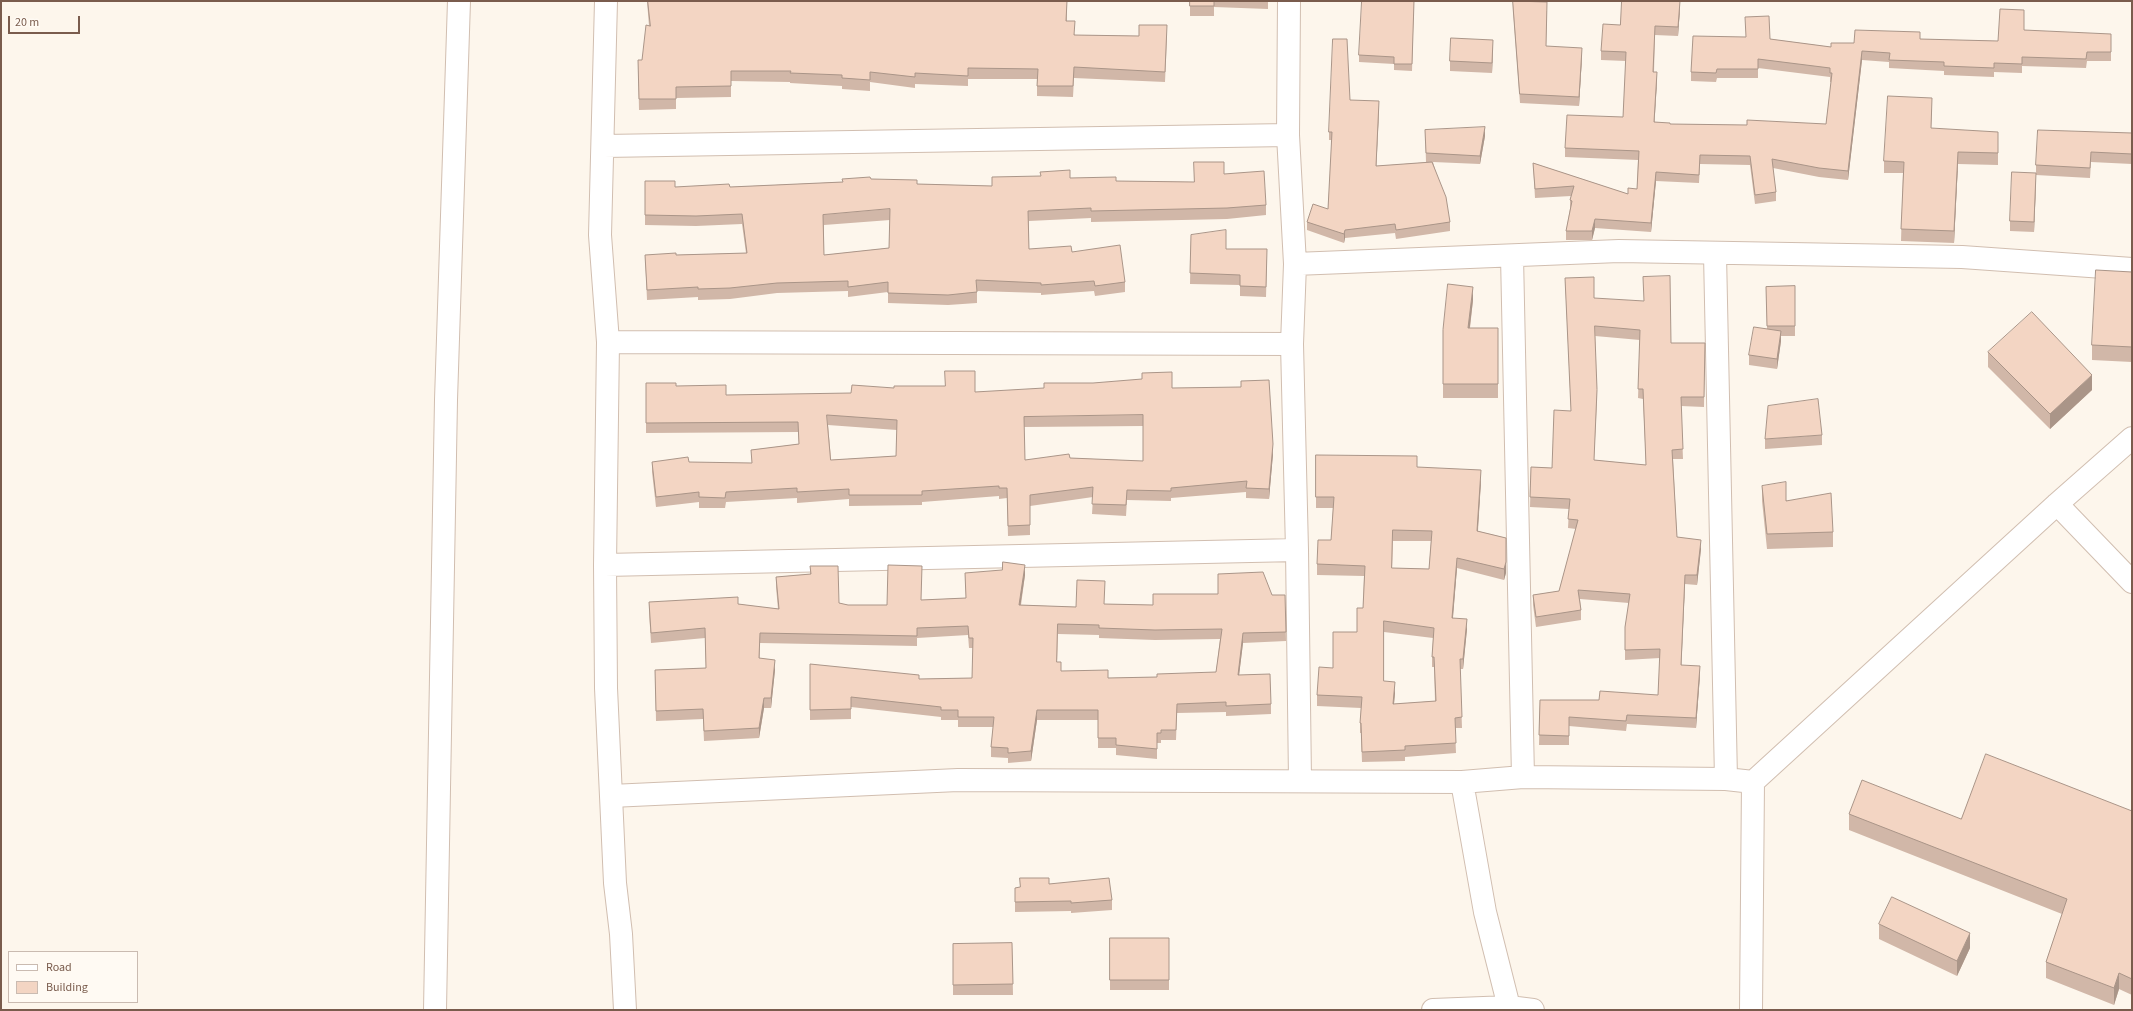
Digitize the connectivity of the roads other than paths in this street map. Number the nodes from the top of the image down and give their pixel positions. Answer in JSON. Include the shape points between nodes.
{"nodes":[{"id":1,"x":460,"y":1,"type":"edge"},
{"id":2,"x":606,"y":1,"type":"edge"},
{"id":3,"x":1289,"y":1,"type":"edge"},
{"id":4,"x":1288,"y":135,"type":"junction"},
{"id":5,"x":604,"y":146,"type":"junction"},
{"id":6,"x":1715,"y":254,"type":"junction"},
{"id":7,"x":1512,"y":256,"type":"junction"},
{"id":8,"x":1295,"y":264,"type":"junction"},
{"id":9,"x":2132,"y":268,"type":"edge"},
{"id":10,"x":608,"y":342,"type":"junction"},
{"id":11,"x":1292,"y":344,"type":"junction"},
{"id":12,"x":2132,"y":438,"type":"edge"},
{"id":13,"x":2057,"y":504,"type":"junction"},
{"id":14,"x":1298,"y":550,"type":"junction"},
{"id":15,"x":605,"y":565,"type":"junction"},
{"id":16,"x":2132,"y":582,"type":"edge"},
{"id":17,"x":1522,"y":777,"type":"junction"},
{"id":18,"x":1726,"y":779,"type":"junction"},
{"id":19,"x":1300,"y":780,"type":"junction"},
{"id":20,"x":1462,"y":782,"type":"junction"},
{"id":21,"x":1754,"y":782,"type":"junction"},
{"id":22,"x":611,"y":796,"type":"junction"},
{"id":23,"x":1509,"y":1007,"type":"junction"},
{"id":24,"x":1750,"y":1009,"type":"edge"},
{"id":25,"x":435,"y":1010,"type":"edge"},
{"id":26,"x":624,"y":1010,"type":"edge"},
{"id":27,"x":1433,"y":1010,"type":"edge"},
{"id":28,"x":1532,"y":1010,"type":"edge"}],
"edges":[{"from":1,"to":25,"type":"street","via":[[446,400]]},
{"from":2,"to":5,"type":"street"},
{"from":3,"to":4,"type":"street"},
{"from":4,"to":5,"type":"street"},
{"from":4,"to":8,"type":"street"},
{"from":5,"to":10,"type":"street","via":[[600,235]]},
{"from":6,"to":7,"type":"street","via":[[1618,251]]},
{"from":6,"to":9,"type":"street","via":[[1962,257]]},
{"from":6,"to":18,"type":"street"},
{"from":7,"to":8,"type":"street"},
{"from":7,"to":17,"type":"street"},
{"from":8,"to":11,"type":"street"},
{"from":10,"to":11,"type":"street"},
{"from":10,"to":15,"type":"street"},
{"from":11,"to":14,"type":"street"},
{"from":12,"to":13,"type":"street"},
{"from":13,"to":16,"type":"street"},
{"from":13,"to":21,"type":"street"},
{"from":14,"to":15,"type":"street"},
{"from":14,"to":19,"type":"street"},
{"from":15,"to":22,"type":"street","via":[[606,688]]},
{"from":17,"to":18,"type":"street"},
{"from":17,"to":20,"type":"street"},
{"from":18,"to":21,"type":"street"},
{"from":19,"to":20,"type":"street"},
{"from":19,"to":22,"type":"street","via":[[958,780]]},
{"from":20,"to":23,"type":"street","via":[[1485,912]]},
{"from":21,"to":24,"type":"street"},
{"from":22,"to":26,"type":"street"},
{"from":23,"to":27,"type":"street"},
{"from":23,"to":28,"type":"street"}]}
